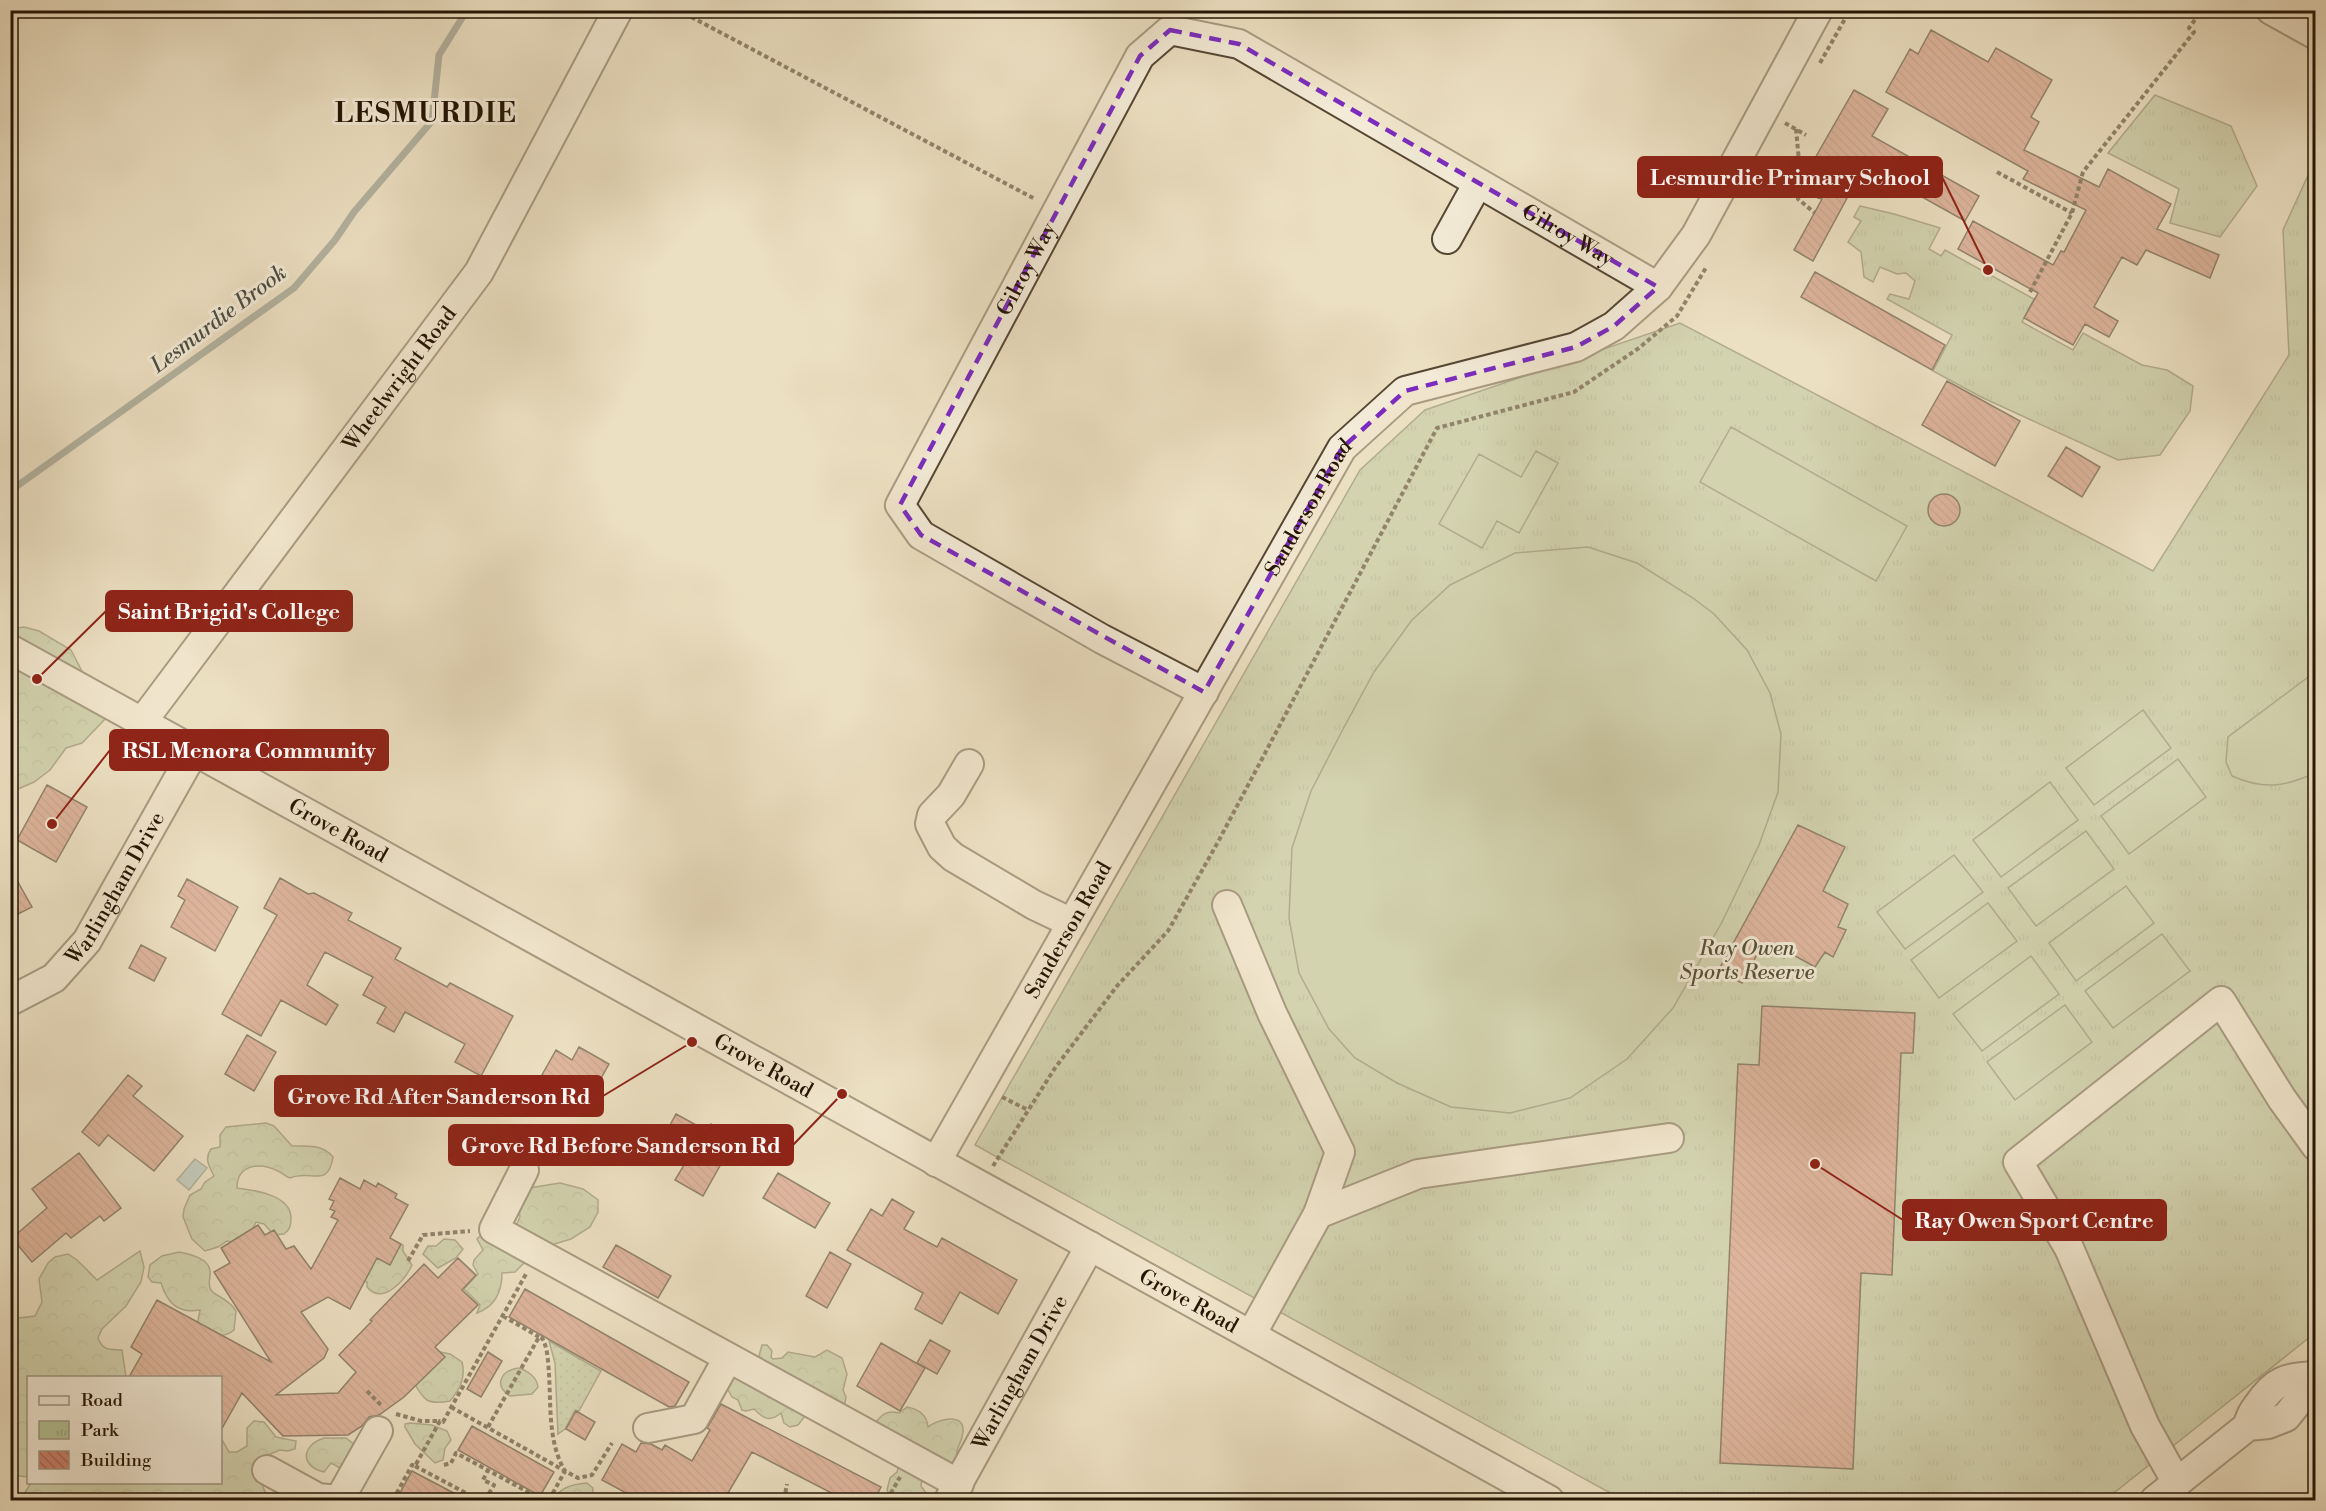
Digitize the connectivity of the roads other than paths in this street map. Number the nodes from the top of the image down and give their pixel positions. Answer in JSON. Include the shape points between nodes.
{"nodes":[{"id":1,"x":618,"y":10,"type":"edge"},
{"id":2,"x":1818,"y":10,"type":"edge"},
{"id":3,"x":2271,"y":10,"type":"edge"},
{"id":4,"x":2316,"y":35,"type":"edge"},
{"id":5,"x":1478,"y":183,"type":"junction"},
{"id":6,"x":1447,"y":239,"type":"dead end"},
{"id":7,"x":1658,"y":287,"type":"junction"},
{"id":8,"x":10,"y":649,"type":"edge"},
{"id":9,"x":1204,"y":692,"type":"junction"},
{"id":10,"x":142,"y":723,"type":"junction"},
{"id":11,"x":194,"y":751,"type":"junction"},
{"id":12,"x":969,"y":764,"type":"dead end"},
{"id":13,"x":1227,"y":905,"type":"dead end"},
{"id":14,"x":1072,"y":923,"type":"junction"},
{"id":15,"x":10,"y":1001,"type":"edge"},
{"id":16,"x":1669,"y":1138,"type":"dead end"},
{"id":17,"x":2316,"y":1146,"type":"edge"},
{"id":18,"x":936,"y":1162,"type":"junction"},
{"id":19,"x":524,"y":1170,"type":"dead end"},
{"id":20,"x":1318,"y":1214,"type":"junction"},
{"id":21,"x":1089,"y":1246,"type":"junction"},
{"id":22,"x":1251,"y":1335,"type":"junction"},
{"id":23,"x":728,"y":1358,"type":"junction"},
{"id":24,"x":2315,"y":1376,"type":"edge"},
{"id":25,"x":648,"y":1428,"type":"dead end"},
{"id":26,"x":378,"y":1431,"type":"dead end"},
{"id":27,"x":267,"y":1470,"type":"dead end"},
{"id":28,"x":2177,"y":1483,"type":"junction"},
{"id":29,"x":954,"y":1492,"type":"edge"},
{"id":30,"x":339,"y":1500,"type":"edge"},
{"id":31,"x":1549,"y":1500,"type":"edge"},
{"id":32,"x":2155,"y":1500,"type":"edge"}],
"edges":[{"from":1,"to":10,"type":"street","name":"Wheelwright Road","via":[[479,272]]},
{"from":2,"to":7,"type":"street","name":"Sanderson Road","via":[[1696,235]]},
{"from":3,"to":4,"type":"street"},
{"from":5,"to":6,"type":"street"},
{"from":5,"to":7,"type":"street","name":"Gilroy Way"},
{"from":5,"to":9,"type":"street","name":"Gilroy Way","via":[[1239,44],[1170,30],[1140,56],[900,505],[921,535],[1102,639]]},
{"from":7,"to":9,"type":"street","name":"Sanderson Road","via":[[1614,326],[1576,347],[1405,391],[1342,448]]},
{"from":8,"to":10,"type":"street","name":"Grove Road"},
{"from":9,"to":14,"type":"street","name":"Sanderson Road"},
{"from":10,"to":11,"type":"street","name":"Grove Road"},
{"from":11,"to":15,"type":"street","name":"Warlingham Drive","via":[[87,940],[54,978]]},
{"from":11,"to":18,"type":"street","name":"Grove Road"},
{"from":12,"to":14,"type":"street","via":[[951,795],[932,815],[930,824],[942,847],[1024,899]]},
{"from":13,"to":20,"type":"street","via":[[1272,1013],[1340,1152]]},
{"from":14,"to":18,"type":"street","name":"Sanderson Road"},
{"from":16,"to":20,"type":"street","via":[[1418,1174]]},
{"from":17,"to":28,"type":"street","via":[[2221,1001],[2018,1162],[2068,1248],[2145,1426]]},
{"from":18,"to":21,"type":"street","name":"Grove Road"},
{"from":19,"to":23,"type":"street","via":[[494,1229]]},
{"from":20,"to":22,"type":"street"},
{"from":21,"to":22,"type":"street","name":"Grove Road"},
{"from":21,"to":29,"type":"street","name":"Warlingham Drive"},
{"from":22,"to":31,"type":"street","name":"Grove Road"},
{"from":23,"to":25,"type":"street","via":[[694,1419]]},
{"from":23,"to":29,"type":"street"},
{"from":24,"to":28,"type":"street","via":[[2293,1378],[2273,1386],[2253,1411],[2248,1426]]},
{"from":26,"to":30,"type":"street"},
{"from":27,"to":30,"type":"street","via":[[318,1498]]},
{"from":28,"to":32,"type":"street"}]}
